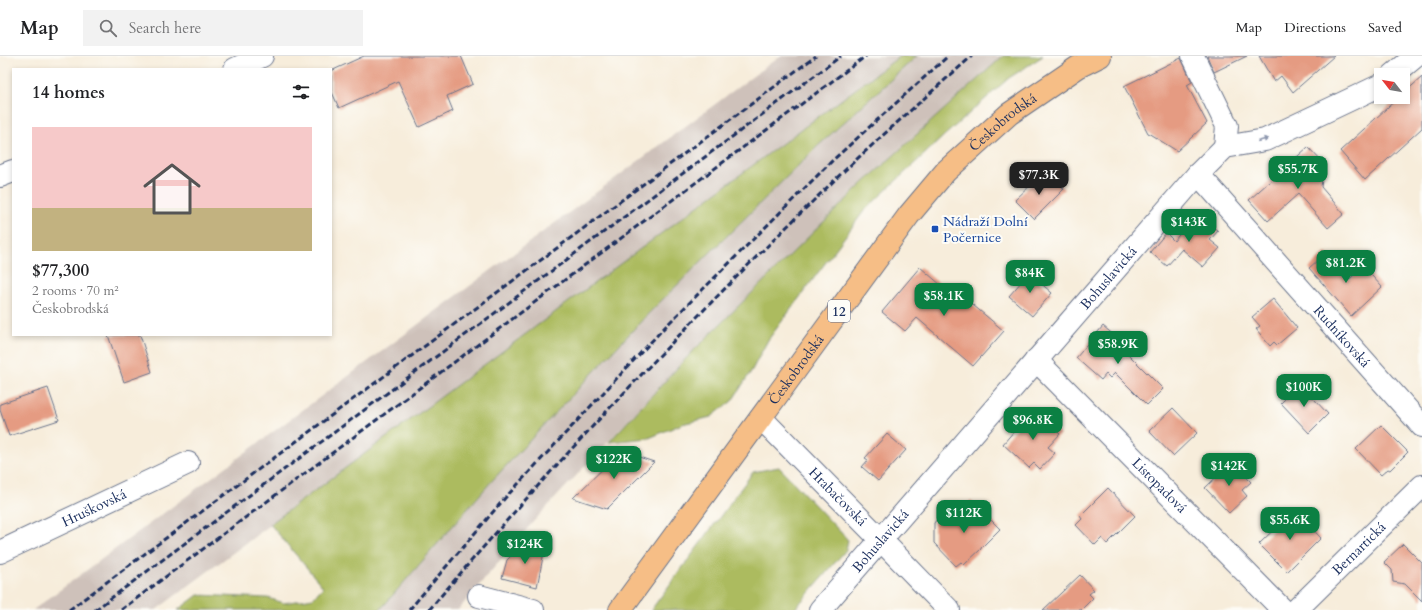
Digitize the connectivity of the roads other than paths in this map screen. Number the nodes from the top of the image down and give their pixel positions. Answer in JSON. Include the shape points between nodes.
{"nodes":[{"id":1,"x":262,"y":56,"type":"edge"},
{"id":2,"x":1100,"y":56,"type":"edge"},
{"id":3,"x":1193,"y":56,"type":"edge"},
{"id":4,"x":1416,"y":56,"type":"edge"},
{"id":5,"x":237,"y":68,"type":"edge"},
{"id":6,"x":1401,"y":68,"type":"edge"},
{"id":7,"x":1374,"y":88,"type":"edge"},
{"id":8,"x":1225,"y":147,"type":"junction"},
{"id":9,"x":12,"y":171,"type":"edge"},
{"id":10,"x":1198,"y":174,"type":"junction"},
{"id":11,"x":0,"y":176,"type":"edge"},
{"id":12,"x":1036,"y":360,"type":"junction"},
{"id":13,"x":761,"y":418,"type":"junction"},
{"id":14,"x":1422,"y":426,"type":"edge"},
{"id":15,"x":188,"y":463,"type":"dead end"},
{"id":16,"x":1422,"y":486,"type":"edge"},
{"id":17,"x":881,"y":540,"type":"junction"},
{"id":18,"x":0,"y":552,"type":"edge"},
{"id":19,"x":479,"y":596,"type":"dead end"},
{"id":20,"x":533,"y":610,"type":"edge"},
{"id":21,"x":620,"y":610,"type":"edge"},
{"id":22,"x":820,"y":610,"type":"edge"},
{"id":23,"x":949,"y":610,"type":"edge"},
{"id":24,"x":1283,"y":610,"type":"edge"},
{"id":25,"x":1296,"y":610,"type":"edge"}],
"edges":[{"from":1,"to":5,"type":"street"},
{"from":2,"to":13,"type":"main road","name":"Českobrodská","number":"12","via":[[1078,67],[1010,114],[946,170],[909,215]]},
{"from":3,"to":8,"type":"street","via":[[1228,126]]},
{"from":4,"to":6,"type":"street"},
{"from":8,"to":7,"type":"street","one_way":true,"via":[[1265,140]]},
{"from":8,"to":10,"type":"street","name":"Bohuslavická"},
{"from":9,"to":11,"type":"street"},
{"from":10,"to":12,"type":"street","name":"Bohuslavická"},
{"from":10,"to":14,"type":"street","name":"Rudníkovská"},
{"from":12,"to":17,"type":"street","name":"Bohuslavická"},
{"from":12,"to":24,"type":"street","name":"Listopadová"},
{"from":13,"to":17,"type":"street","name":"Hrabačovská"},
{"from":13,"to":21,"type":"main road","name":"Českobrodská","number":"12"},
{"from":15,"to":18,"type":"street","name":"Hruškovská"},
{"from":16,"to":25,"type":"street","name":"Bernartická"},
{"from":17,"to":22,"type":"street","name":"Bohuslavická"},
{"from":17,"to":23,"type":"street","name":"Hrabačovská"},
{"from":19,"to":20,"type":"street"}]}
